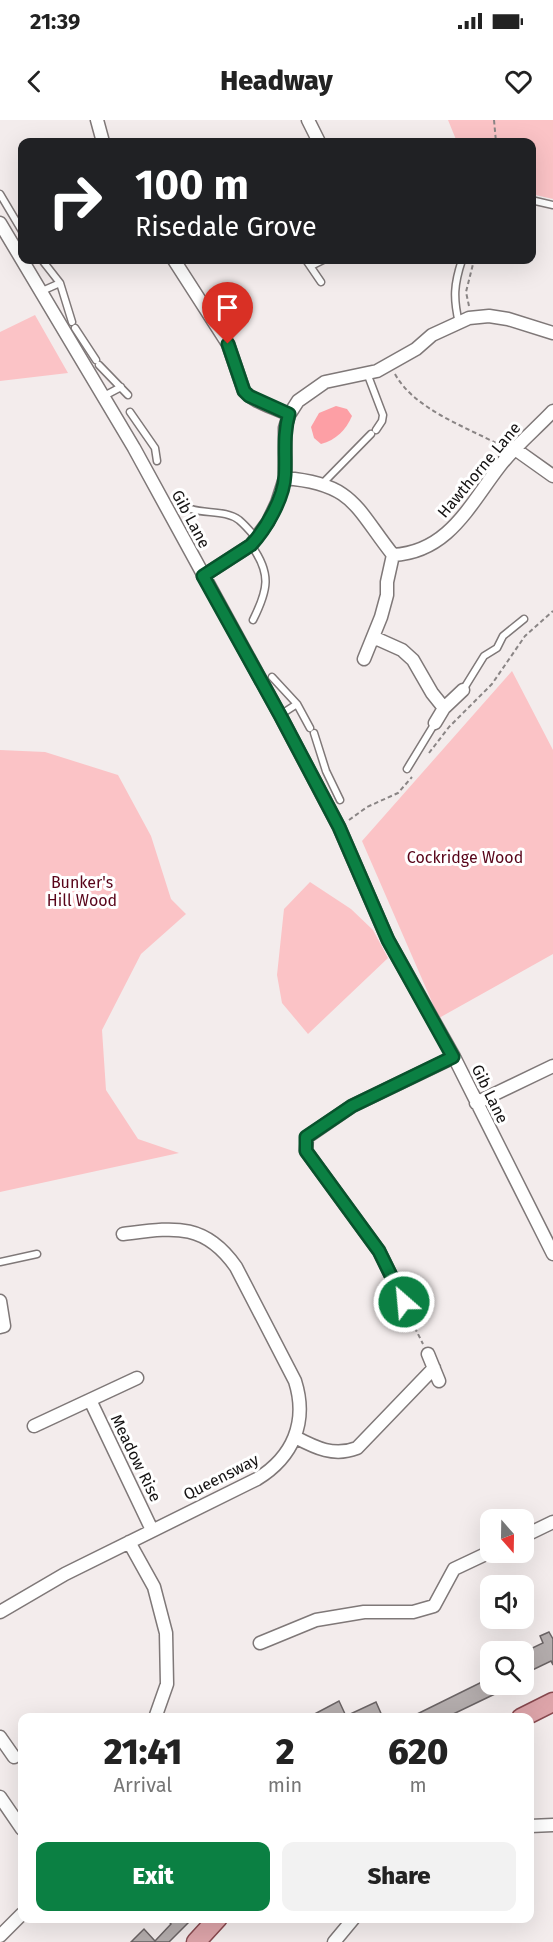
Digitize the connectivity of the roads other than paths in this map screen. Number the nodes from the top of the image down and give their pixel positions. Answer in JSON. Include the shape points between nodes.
{"nodes":[{"id":1,"x":97,"y":120,"type":"edge"},
{"id":2,"x":308,"y":120,"type":"edge"},
{"id":3,"x":102,"y":138,"type":"edge"},
{"id":4,"x":317,"y":138,"type":"edge"},
{"id":5,"x":0,"y":194,"type":"edge"},
{"id":6,"x":536,"y":201,"type":"edge"},
{"id":7,"x":553,"y":205,"type":"edge"},
{"id":8,"x":15,"y":221,"type":"junction"},
{"id":9,"x":18,"y":225,"type":"edge"},
{"id":10,"x":2,"y":226,"type":"edge"},
{"id":11,"x":18,"y":252,"type":"edge"},
{"id":12,"x":25,"y":264,"type":"edge"},
{"id":13,"x":45,"y":264,"type":"edge"},
{"id":14,"x":177,"y":264,"type":"edge"},
{"id":15,"x":315,"y":264,"type":"edge"},
{"id":16,"x":461,"y":264,"type":"edge"},
{"id":17,"x":311,"y":266,"type":"joint"},
{"id":18,"x":321,"y":282,"type":"dead end"},
{"id":19,"x":60,"y":283,"type":"junction"},
{"id":20,"x":42,"y":291,"type":"junction"},
{"id":21,"x":459,"y":323,"type":"junction"},
{"id":22,"x":553,"y":333,"type":"edge"},
{"id":23,"x":88,"y":345,"type":"junction"},
{"id":24,"x":75,"y":351,"type":"junction"},
{"id":25,"x":367,"y":374,"type":"junction"},
{"id":26,"x":121,"y":387,"type":"junction"},
{"id":27,"x":128,"y":396,"type":"dead end"},
{"id":28,"x":103,"y":397,"type":"junction"},
{"id":29,"x":553,"y":411,"type":"edge"},
{"id":30,"x":130,"y":412,"type":"dead end"},
{"id":31,"x":289,"y":414,"type":"junction"},
{"id":32,"x":151,"y":440,"type":"junction"},
{"id":33,"x":134,"y":448,"type":"junction"},
{"id":34,"x":513,"y":450,"type":"junction"},
{"id":35,"x":157,"y":461,"type":"dead end"},
{"id":36,"x":553,"y":476,"type":"edge"},
{"id":37,"x":285,"y":478,"type":"junction"},
{"id":38,"x":323,"y":483,"type":"junction"},
{"id":39,"x":191,"y":509,"type":"dead end"},
{"id":40,"x":254,"y":542,"type":"junction"},
{"id":41,"x":393,"y":555,"type":"junction"},
{"id":42,"x":203,"y":576,"type":"junction"},
{"id":43,"x":524,"y":619,"type":"dead end"},
{"id":44,"x":253,"y":620,"type":"dead end"},
{"id":45,"x":373,"y":637,"type":"junction"},
{"id":46,"x":364,"y":659,"type":"dead end"},
{"id":47,"x":272,"y":677,"type":"dead end"},
{"id":48,"x":463,"y":690,"type":"joint"},
{"id":49,"x":297,"y":704,"type":"junction"},
{"id":50,"x":444,"y":708,"type":"junction"},
{"id":51,"x":280,"y":715,"type":"junction"},
{"id":52,"x":435,"y":723,"type":"joint"},
{"id":53,"x":320,"y":755,"type":"junction"},
{"id":54,"x":305,"y":762,"type":"junction"},
{"id":55,"x":407,"y":769,"type":"dead end"},
{"id":56,"x":340,"y":800,"type":"dead end"},
{"id":57,"x":453,"y":1057,"type":"junction"},
{"id":58,"x":553,"y":1066,"type":"edge"},
{"id":59,"x":476,"y":1103,"type":"junction"},
{"id":60,"x":123,"y":1235,"type":"dead end"},
{"id":61,"x":37,"y":1254,"type":"dead end"},
{"id":62,"x":553,"y":1254,"type":"edge"},
{"id":63,"x":0,"y":1262,"type":"edge"},
{"id":64,"x":0,"y":1301,"type":"edge"},
{"id":65,"x":404,"y":1302,"type":"road end"},
{"id":66,"x":0,"y":1328,"type":"edge"},
{"id":67,"x":428,"y":1354,"type":"road end"},
{"id":68,"x":434,"y":1368,"type":"junction"},
{"id":69,"x":137,"y":1378,"type":"dead end"},
{"id":70,"x":439,"y":1381,"type":"dead end"},
{"id":71,"x":90,"y":1400,"type":"junction"},
{"id":72,"x":34,"y":1426,"type":"dead end"},
{"id":73,"x":295,"y":1437,"type":"junction"},
{"id":74,"x":553,"y":1522,"type":"edge"},
{"id":75,"x":152,"y":1530,"type":"junction"},
{"id":76,"x":534,"y":1531,"type":"edge"},
{"id":77,"x":129,"y":1542,"type":"junction"},
{"id":78,"x":480,"y":1557,"type":"edge"},
{"id":79,"x":0,"y":1612,"type":"edge"},
{"id":80,"x":260,"y":1643,"type":"dead end"},
{"id":81,"x":553,"y":1702,"type":"edge"},
{"id":82,"x":157,"y":1713,"type":"edge"},
{"id":83,"x":531,"y":1713,"type":"edge"},
{"id":84,"x":0,"y":1737,"type":"edge"},
{"id":85,"x":14,"y":1757,"type":"dead end"},
{"id":86,"x":0,"y":1797,"type":"edge"},
{"id":87,"x":18,"y":1824,"type":"edge"},
{"id":88,"x":553,"y":1825,"type":"edge"},
{"id":89,"x":534,"y":1826,"type":"edge"},
{"id":90,"x":18,"y":1918,"type":"edge"},
{"id":91,"x":213,"y":1923,"type":"edge"},
{"id":92,"x":350,"y":1923,"type":"edge"},
{"id":93,"x":0,"y":1936,"type":"edge"},
{"id":94,"x":196,"y":1942,"type":"edge"},
{"id":95,"x":334,"y":1942,"type":"edge"}],
"edges":[{"from":1,"to":3,"type":"street"},
{"from":2,"to":4,"type":"street"},
{"from":5,"to":8,"type":"lane"},
{"from":6,"to":7,"type":"lane"},
{"from":8,"to":9,"type":"lane"},
{"from":8,"to":10,"type":"lane"},
{"from":10,"to":11,"type":"street","name":"Gib Lane"},
{"from":12,"to":20,"type":"street","name":"Gib Lane"},
{"from":13,"to":19,"type":"lane"},
{"from":14,"to":31,"type":"street","via":[[228,344],[244,391]]},
{"from":15,"to":17,"type":"lane"},
{"from":16,"to":21,"type":"lane","via":[[454,288]]},
{"from":17,"to":18,"type":"lane"},
{"from":19,"to":20,"type":"lane"},
{"from":19,"to":23,"type":"lane","via":[[73,325]]},
{"from":20,"to":24,"type":"street","name":"Gib Lane"},
{"from":21,"to":22,"type":"street","via":[[489,316]]},
{"from":21,"to":25,"type":"street"},
{"from":23,"to":24,"type":"lane"},
{"from":23,"to":26,"type":"lane","via":[[98,363]]},
{"from":24,"to":28,"type":"street","name":"Gib Lane"},
{"from":25,"to":31,"type":"street","via":[[325,382],[298,401]]},
{"from":25,"to":38,"type":"lane","via":[[382,421]]},
{"from":26,"to":27,"type":"lane"},
{"from":26,"to":28,"type":"lane"},
{"from":28,"to":33,"type":"street","name":"Gib Lane"},
{"from":29,"to":34,"type":"street","name":"Hawthorne Lane"},
{"from":30,"to":32,"type":"lane"},
{"from":31,"to":37,"type":"street","via":[[285,428]]},
{"from":32,"to":33,"type":"lane"},
{"from":32,"to":35,"type":"lane"},
{"from":33,"to":42,"type":"street","name":"Gib Lane"},
{"from":34,"to":36,"type":"street"},
{"from":34,"to":41,"type":"street","name":"Hawthorne Lane","via":[[463,518],[419,550]]},
{"from":37,"to":38,"type":"street"},
{"from":37,"to":40,"type":"street","via":[[277,503]]},
{"from":38,"to":41,"type":"street","via":[[345,494]]},
{"from":39,"to":40,"type":"lane","via":[[232,516]]},
{"from":40,"to":42,"type":"street"},
{"from":40,"to":44,"type":"lane","via":[[265,581]]},
{"from":41,"to":45,"type":"street","via":[[387,595]]},
{"from":42,"to":51,"type":"street","name":"Gib Lane"},
{"from":43,"to":48,"type":"lane","via":[[484,656]]},
{"from":45,"to":46,"type":"street"},
{"from":45,"to":50,"type":"street","via":[[402,650],[413,660]]},
{"from":47,"to":49,"type":"lane"},
{"from":48,"to":50,"type":"street"},
{"from":49,"to":51,"type":"lane"},
{"from":49,"to":53,"type":"lane"},
{"from":50,"to":52,"type":"street"},
{"from":51,"to":54,"type":"street","name":"Gib Lane"},
{"from":52,"to":55,"type":"lane"},
{"from":53,"to":54,"type":"lane"},
{"from":53,"to":56,"type":"lane"},
{"from":54,"to":57,"type":"street","name":"Gib Lane","via":[[339,827],[388,940]]},
{"from":57,"to":59,"type":"street","name":"Gib Lane"},
{"from":57,"to":65,"type":"street","via":[[352,1106],[306,1137],[306,1151],[379,1251]]},
{"from":58,"to":59,"type":"street"},
{"from":59,"to":62,"type":"street","name":"Gib Lane"},
{"from":60,"to":73,"type":"street","name":"Queensway","via":[[165,1229],[193,1232],[210,1239],[228,1255],[295,1381],[300,1414]]},
{"from":61,"to":63,"type":"lane"},
{"from":64,"to":66,"type":"street","via":[[4,1326]]},
{"from":67,"to":68,"type":"street"},
{"from":68,"to":70,"type":"street"},
{"from":68,"to":73,"type":"street","via":[[357,1448],[329,1452]]},
{"from":69,"to":71,"type":"street","name":"Meadow Rise"},
{"from":71,"to":72,"type":"street","name":"Meadow Rise"},
{"from":71,"to":75,"type":"street","name":"Meadow Rise"},
{"from":73,"to":75,"type":"street","name":"Queensway","via":[[272,1471]]},
{"from":74,"to":76,"type":"street"},
{"from":75,"to":77,"type":"street","name":"Queensway"},
{"from":77,"to":79,"type":"street","name":"Queensway"},
{"from":77,"to":82,"type":"street","via":[[154,1587],[166,1633],[167,1684]]},
{"from":78,"to":80,"type":"street","via":[[454,1569],[434,1606],[412,1612],[364,1612],[316,1620]]},
{"from":81,"to":83,"type":"main road"},
{"from":84,"to":85,"type":"street"},
{"from":86,"to":87,"type":"street"},
{"from":88,"to":89,"type":"street"},
{"from":90,"to":93,"type":"street"},
{"from":91,"to":94,"type":"main road"},
{"from":92,"to":95,"type":"street"}]}
